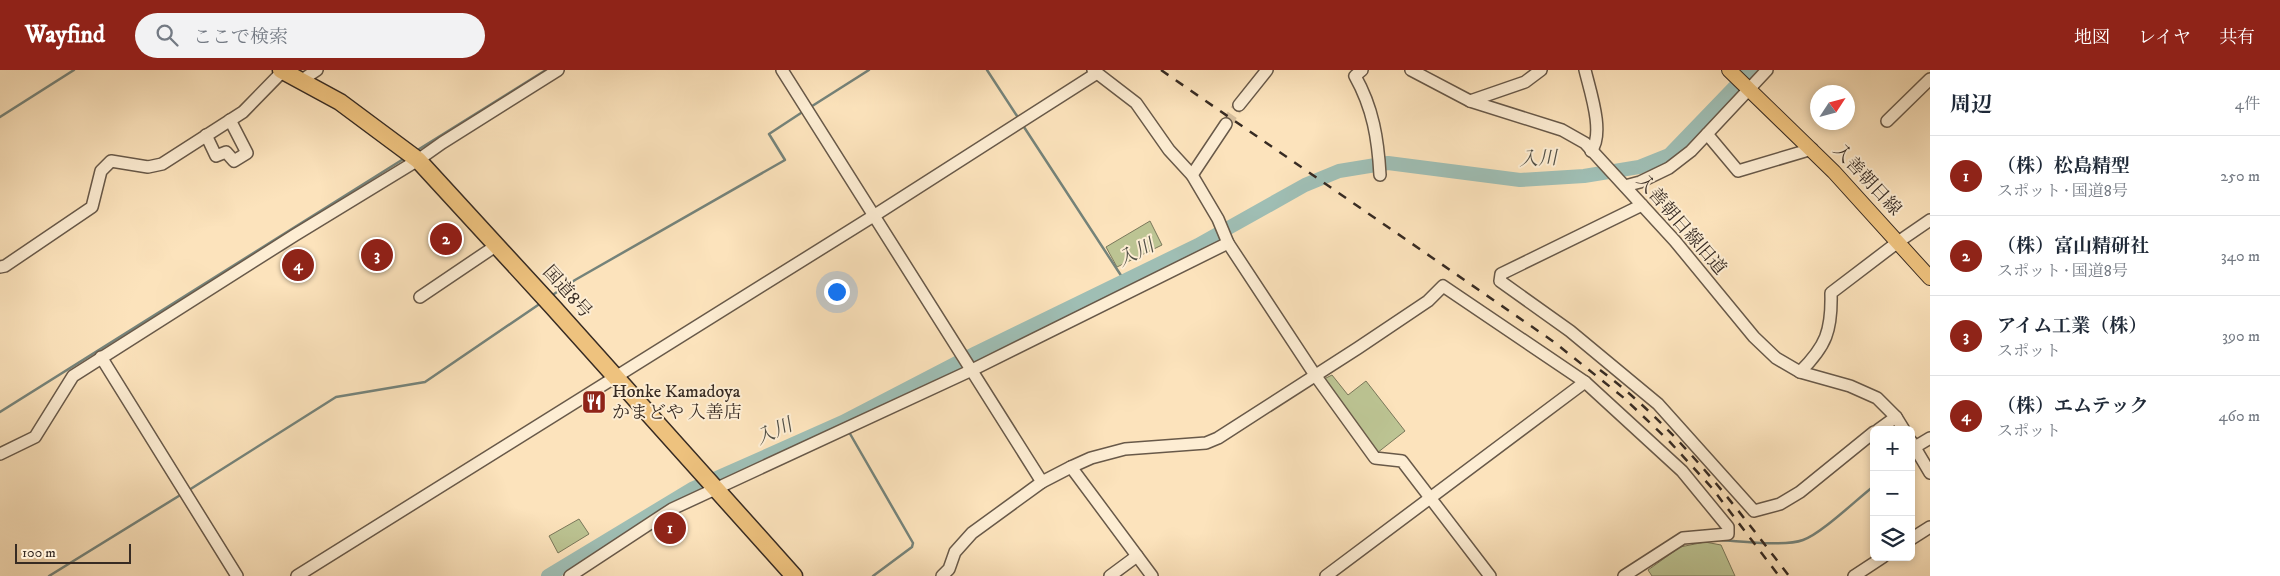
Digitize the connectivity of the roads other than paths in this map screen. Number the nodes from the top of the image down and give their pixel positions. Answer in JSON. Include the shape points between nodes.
{"nodes":[{"id":1,"x":282,"y":70,"type":"edge"},
{"id":2,"x":317,"y":70,"type":"edge"},
{"id":3,"x":558,"y":70,"type":"edge"},
{"id":4,"x":782,"y":70,"type":"edge"},
{"id":5,"x":1267,"y":70,"type":"edge"},
{"id":6,"x":1362,"y":70,"type":"edge"},
{"id":7,"x":1411,"y":70,"type":"edge"},
{"id":8,"x":1541,"y":70,"type":"edge"},
{"id":9,"x":1585,"y":70,"type":"edge"},
{"id":10,"x":1729,"y":70,"type":"edge"},
{"id":11,"x":1766,"y":70,"type":"edge"},
{"id":12,"x":1095,"y":71,"type":"edge"},
{"id":13,"x":1930,"y":79,"type":"edge"},
{"id":14,"x":302,"y":80,"type":"junction"},
{"id":15,"x":1748,"y":89,"type":"junction"},
{"id":16,"x":1470,"y":101,"type":"junction"},
{"id":17,"x":1239,"y":105,"type":"tunnel mouth"},
{"id":18,"x":230,"y":120,"type":"junction"},
{"id":19,"x":1887,"y":121,"type":"dead end"},
{"id":20,"x":1226,"y":124,"type":"tunnel mouth"},
{"id":21,"x":1707,"y":134,"type":"junction"},
{"id":22,"x":206,"y":135,"type":"junction"},
{"id":23,"x":1812,"y":149,"type":"junction"},
{"id":24,"x":1591,"y":151,"type":"junction"},
{"id":25,"x":418,"y":160,"type":"junction"},
{"id":26,"x":1192,"y":175,"type":"junction"},
{"id":27,"x":1380,"y":176,"type":"dead end"},
{"id":28,"x":1622,"y":183,"type":"junction"},
{"id":29,"x":1642,"y":205,"type":"junction"},
{"id":30,"x":875,"y":215,"type":"junction"},
{"id":31,"x":1930,"y":220,"type":"edge"},
{"id":32,"x":1898,"y":242,"type":"junction"},
{"id":33,"x":1228,"y":243,"type":"junction"},
{"id":34,"x":498,"y":245,"type":"junction"},
{"id":35,"x":0,"y":267,"type":"edge"},
{"id":36,"x":1930,"y":278,"type":"edge"},
{"id":37,"x":420,"y":297,"type":"dead end"},
{"id":38,"x":101,"y":357,"type":"junction"},
{"id":39,"x":972,"y":370,"type":"junction"},
{"id":40,"x":1800,"y":372,"type":"junction"},
{"id":41,"x":1315,"y":375,"type":"junction"},
{"id":42,"x":615,"y":376,"type":"junction"},
{"id":43,"x":1585,"y":382,"type":"junction"},
{"id":44,"x":1896,"y":416,"type":"junction"},
{"id":45,"x":1883,"y":426,"type":"edge"},
{"id":46,"x":1902,"y":426,"type":"edge"},
{"id":47,"x":1870,"y":435,"type":"edge"},
{"id":48,"x":1930,"y":438,"type":"edge"},
{"id":49,"x":1915,"y":443,"type":"edge"},
{"id":50,"x":1915,"y":447,"type":"edge"},
{"id":51,"x":0,"y":454,"type":"edge"},
{"id":52,"x":1071,"y":467,"type":"junction"},
{"id":53,"x":1930,"y":473,"type":"edge"},
{"id":54,"x":1042,"y":482,"type":"junction"},
{"id":55,"x":717,"y":489,"type":"junction"},
{"id":56,"x":1431,"y":498,"type":"junction"},
{"id":57,"x":1930,"y":527,"type":"edge"},
{"id":58,"x":1915,"y":536,"type":"edge"},
{"id":59,"x":1137,"y":556,"type":"junction"},
{"id":60,"x":1877,"y":561,"type":"edge"},
{"id":61,"x":237,"y":576,"type":"edge"},
{"id":62,"x":297,"y":576,"type":"edge"},
{"id":63,"x":570,"y":576,"type":"edge"},
{"id":64,"x":794,"y":576,"type":"edge"},
{"id":65,"x":942,"y":576,"type":"edge"},
{"id":66,"x":1110,"y":576,"type":"edge"},
{"id":67,"x":1152,"y":576,"type":"edge"},
{"id":68,"x":1326,"y":576,"type":"edge"},
{"id":69,"x":1490,"y":576,"type":"edge"},
{"id":70,"x":1624,"y":576,"type":"edge"},
{"id":71,"x":1854,"y":576,"type":"edge"}],
"edges":[{"from":1,"to":14,"type":"highway","name":"国道8号"},
{"from":1,"to":18,"type":"street","via":[[243,112]]},
{"from":2,"to":14,"type":"street"},
{"from":3,"to":25,"type":"street"},
{"from":4,"to":30,"type":"street"},
{"from":5,"to":17,"type":"street"},
{"from":6,"to":27,"type":"street","via":[[1355,76],[1372,115]]},
{"from":7,"to":16,"type":"street","name":"入善朝日線旧道"},
{"from":8,"to":16,"type":"street","via":[[1525,82]]},
{"from":9,"to":24,"type":"street","via":[[1598,133]]},
{"from":10,"to":15,"type":"main road","name":"入善朝日線"},
{"from":11,"to":15,"type":"street"},
{"from":12,"to":26,"type":"street","via":[[1136,103],[1169,150]]},
{"from":12,"to":30,"type":"street"},
{"from":13,"to":19,"type":"street"},
{"from":14,"to":25,"type":"highway","name":"国道8号","via":[[364,118]]},
{"from":15,"to":21,"type":"street"},
{"from":15,"to":23,"type":"main road","name":"入善朝日線"},
{"from":16,"to":24,"type":"street","name":"入善朝日線旧道","via":[[1562,130]]},
{"from":18,"to":22,"type":"street"},
{"from":18,"to":22,"type":"street","via":[[247,154],[234,160],[226,152],[216,156]]},
{"from":20,"to":26,"type":"street"},
{"from":21,"to":23,"type":"street","via":[[1738,171]]},
{"from":21,"to":28,"type":"street","via":[[1668,168],[1640,182]]},
{"from":22,"to":35,"type":"street","via":[[162,164],[148,167],[111,161],[101,171],[92,207]]},
{"from":23,"to":32,"type":"main road","name":"入善朝日線"},
{"from":24,"to":28,"type":"street","name":"入善朝日線旧道"},
{"from":25,"to":34,"type":"highway","name":"国道8号"},
{"from":25,"to":38,"type":"street"},
{"from":26,"to":33,"type":"street"},
{"from":28,"to":29,"type":"street","name":"入善朝日線旧道"},
{"from":29,"to":40,"type":"street","name":"入善朝日線旧道","via":[[1754,337],[1776,358]]},
{"from":29,"to":47,"type":"street","via":[[1501,274],[1500,281],[1570,331],[1658,404],[1754,511],[1780,504],[1800,492]]},
{"from":30,"to":39,"type":"street"},
{"from":30,"to":42,"type":"street"},
{"from":31,"to":32,"type":"street"},
{"from":32,"to":36,"type":"main road","name":"入善朝日線"},
{"from":32,"to":40,"type":"street","via":[[1831,293],[1831,323],[1816,356]]},
{"from":33,"to":39,"type":"street"},
{"from":33,"to":41,"type":"street"},
{"from":34,"to":37,"type":"street"},
{"from":34,"to":42,"type":"highway","name":"国道8号"},
{"from":38,"to":51,"type":"street","via":[[73,376],[35,437]]},
{"from":38,"to":61,"type":"street"},
{"from":39,"to":54,"type":"street"},
{"from":39,"to":55,"type":"street"},
{"from":40,"to":44,"type":"street","name":"入善朝日線旧道","via":[[1850,386],[1877,398]]},
{"from":41,"to":43,"type":"street","via":[[1428,301],[1443,286]]},
{"from":41,"to":52,"type":"street","via":[[1206,443],[1125,449]]},
{"from":41,"to":56,"type":"street","via":[[1375,458],[1402,461]]},
{"from":42,"to":55,"type":"highway","name":"国道8号"},
{"from":42,"to":62,"type":"street"},
{"from":43,"to":56,"type":"street"},
{"from":43,"to":70,"type":"street","via":[[1682,471],[1728,527],[1728,534],[1683,538]]},
{"from":44,"to":45,"type":"street"},
{"from":44,"to":46,"type":"street","name":"入善朝日線旧道"},
{"from":48,"to":49,"type":"street"},
{"from":50,"to":53,"type":"street"},
{"from":52,"to":54,"type":"street"},
{"from":52,"to":59,"type":"street"},
{"from":54,"to":65,"type":"street","via":[[972,532],[955,552],[949,569]]},
{"from":55,"to":63,"type":"street","via":[[672,509]]},
{"from":55,"to":64,"type":"highway","name":"国道8号"},
{"from":56,"to":68,"type":"street"},
{"from":56,"to":69,"type":"street"},
{"from":57,"to":58,"type":"street"},
{"from":59,"to":66,"type":"street"},
{"from":59,"to":67,"type":"street"},
{"from":60,"to":71,"type":"street"}]}
